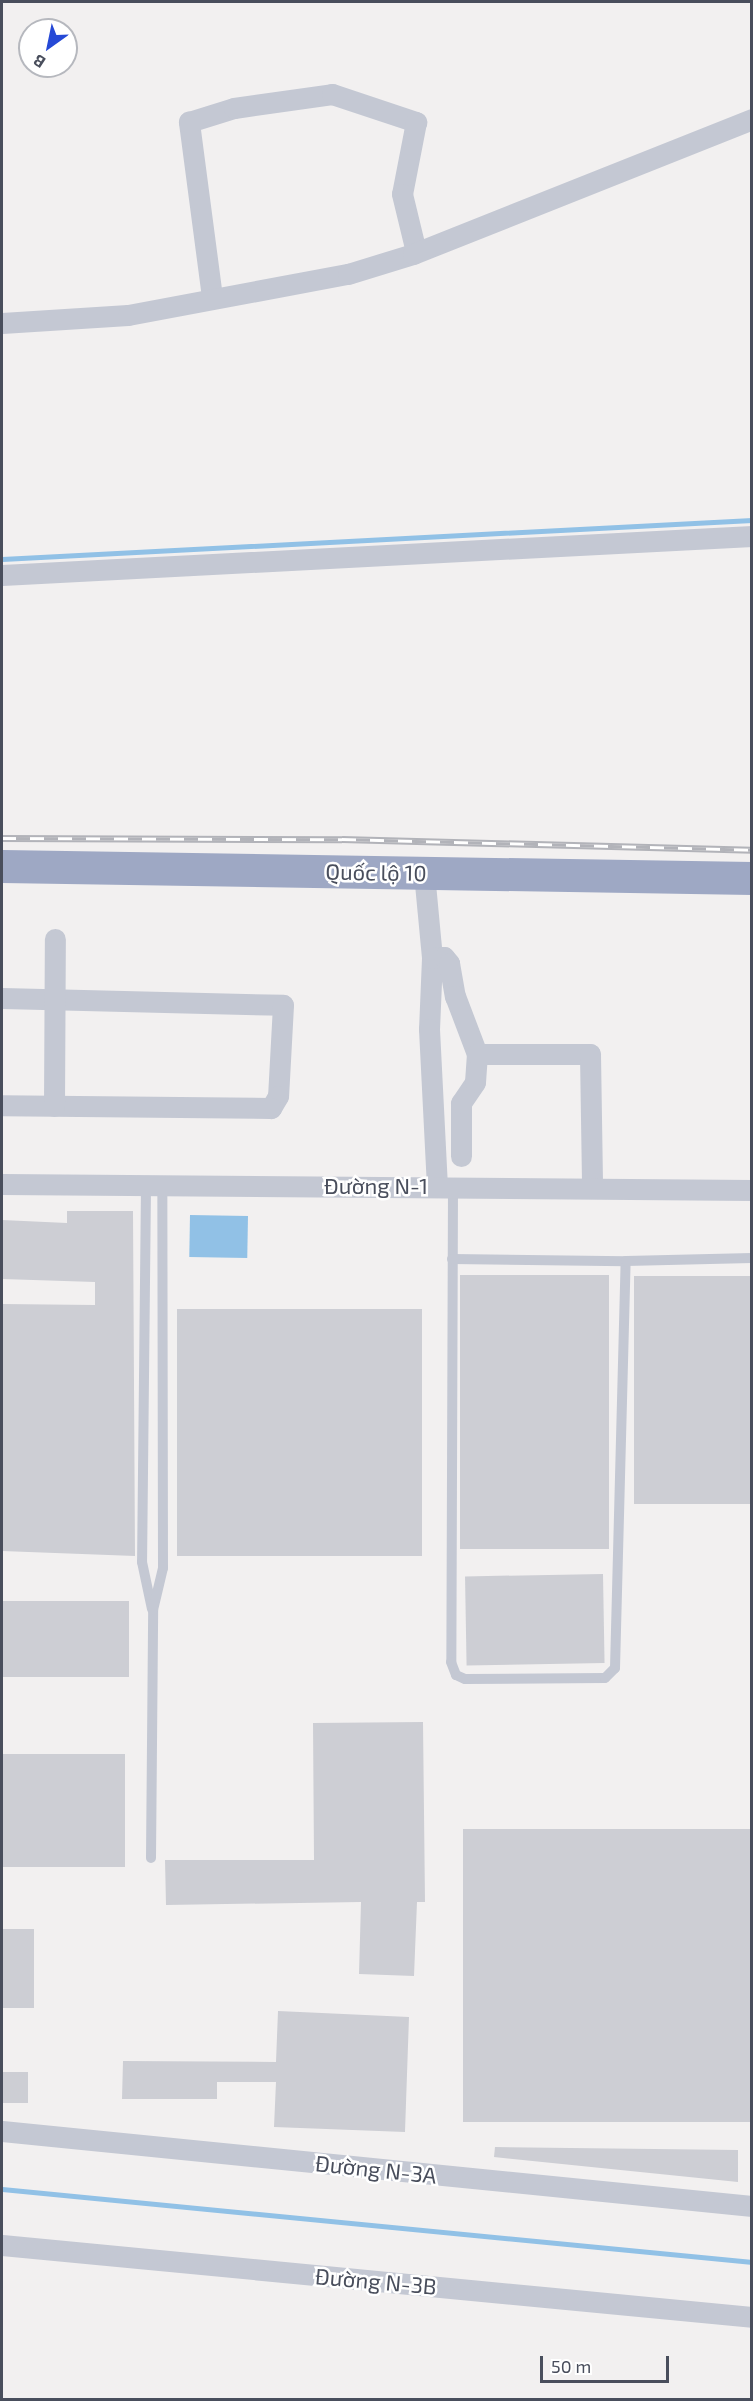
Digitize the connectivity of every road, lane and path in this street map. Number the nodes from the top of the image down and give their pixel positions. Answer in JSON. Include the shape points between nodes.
{"nodes":[{"id":1,"x":752,"y":119,"type":"edge"},
{"id":2,"x":416,"y":252,"type":"junction"},
{"id":3,"x":212,"y":297,"type":"junction"},
{"id":4,"x":2,"y":323,"type":"edge"},
{"id":5,"x":752,"y":536,"type":"edge"},
{"id":6,"x":2,"y":575,"type":"edge"},
{"id":7,"x":2,"y":867,"type":"edge"},
{"id":8,"x":424,"y":873,"type":"junction"},
{"id":9,"x":752,"y":878,"type":"edge"},
{"id":10,"x":55,"y":939,"type":"dead end"},
{"id":11,"x":432,"y":958,"type":"junction"},
{"id":12,"x":2,"y":998,"type":"edge"},
{"id":13,"x":54,"y":1000,"type":"junction"},
{"id":14,"x":477,"y":1054,"type":"junction"},
{"id":15,"x":2,"y":1105,"type":"edge"},
{"id":16,"x":54,"y":1106,"type":"junction"},
{"id":17,"x":461,"y":1156,"type":"dead end"},
{"id":18,"x":2,"y":1184,"type":"edge"},
{"id":19,"x":154,"y":1186,"type":"junction"},
{"id":20,"x":445,"y":1186,"type":"junction"},
{"id":21,"x":592,"y":1188,"type":"junction"},
{"id":22,"x":752,"y":1190,"type":"edge"},
{"id":23,"x":752,"y":1258,"type":"edge"},
{"id":24,"x":452,"y":1259,"type":"junction"},
{"id":25,"x":626,"y":1262,"type":"junction"},
{"id":26,"x":153,"y":1610,"type":"junction"},
{"id":27,"x":151,"y":1858,"type":"dead end"},
{"id":28,"x":2,"y":2131,"type":"edge"},
{"id":29,"x":752,"y":2206,"type":"edge"},
{"id":30,"x":2,"y":2245,"type":"edge"},
{"id":31,"x":752,"y":2317,"type":"edge"}],
"edges":[{"from":1,"to":2,"type":"street"},
{"from":2,"to":3,"type":"street","via":[[348,274]]},
{"from":2,"to":3,"type":"street","via":[[402,194],[416,122],[332,94],[234,108],[189,122]]},
{"from":3,"to":4,"type":"street","via":[[129,315]]},
{"from":5,"to":6,"type":"street"},
{"from":7,"to":8,"type":"highway","name":"Quốc lộ 10"},
{"from":8,"to":9,"type":"highway","name":"Quốc lộ 10"},
{"from":8,"to":11,"type":"street"},
{"from":10,"to":13,"type":"street"},
{"from":11,"to":14,"type":"street","via":[[444,957],[449,963],[455,996]]},
{"from":11,"to":20,"type":"street","via":[[429,1029]]},
{"from":12,"to":13,"type":"street"},
{"from":13,"to":16,"type":"street"},
{"from":13,"to":16,"type":"street","via":[[283,1005],[278,1096],[271,1108]]},
{"from":14,"to":17,"type":"street","via":[[475,1082],[461,1103]]},
{"from":14,"to":21,"type":"street","via":[[590,1054]]},
{"from":15,"to":16,"type":"street"},
{"from":18,"to":19,"type":"street","name":"Đường N-1"},
{"from":19,"to":20,"type":"street","name":"Đường N-1"},
{"from":19,"to":26,"type":"lane","via":[[163,1568]]},
{"from":19,"to":26,"type":"lane","via":[[142,1562]]},
{"from":20,"to":21,"type":"street","name":"Đường N-1"},
{"from":20,"to":24,"type":"lane"},
{"from":21,"to":22,"type":"street","name":"Đường N-1"},
{"from":23,"to":25,"type":"lane"},
{"from":24,"to":25,"type":"lane"},
{"from":24,"to":25,"type":"lane","via":[[451,1662],[456,1675],[465,1679],[605,1678],[615,1668]]},
{"from":26,"to":27,"type":"lane"},
{"from":28,"to":29,"type":"street","name":"Đường N-3A"},
{"from":30,"to":31,"type":"street","name":"Đường N-3B"}]}
